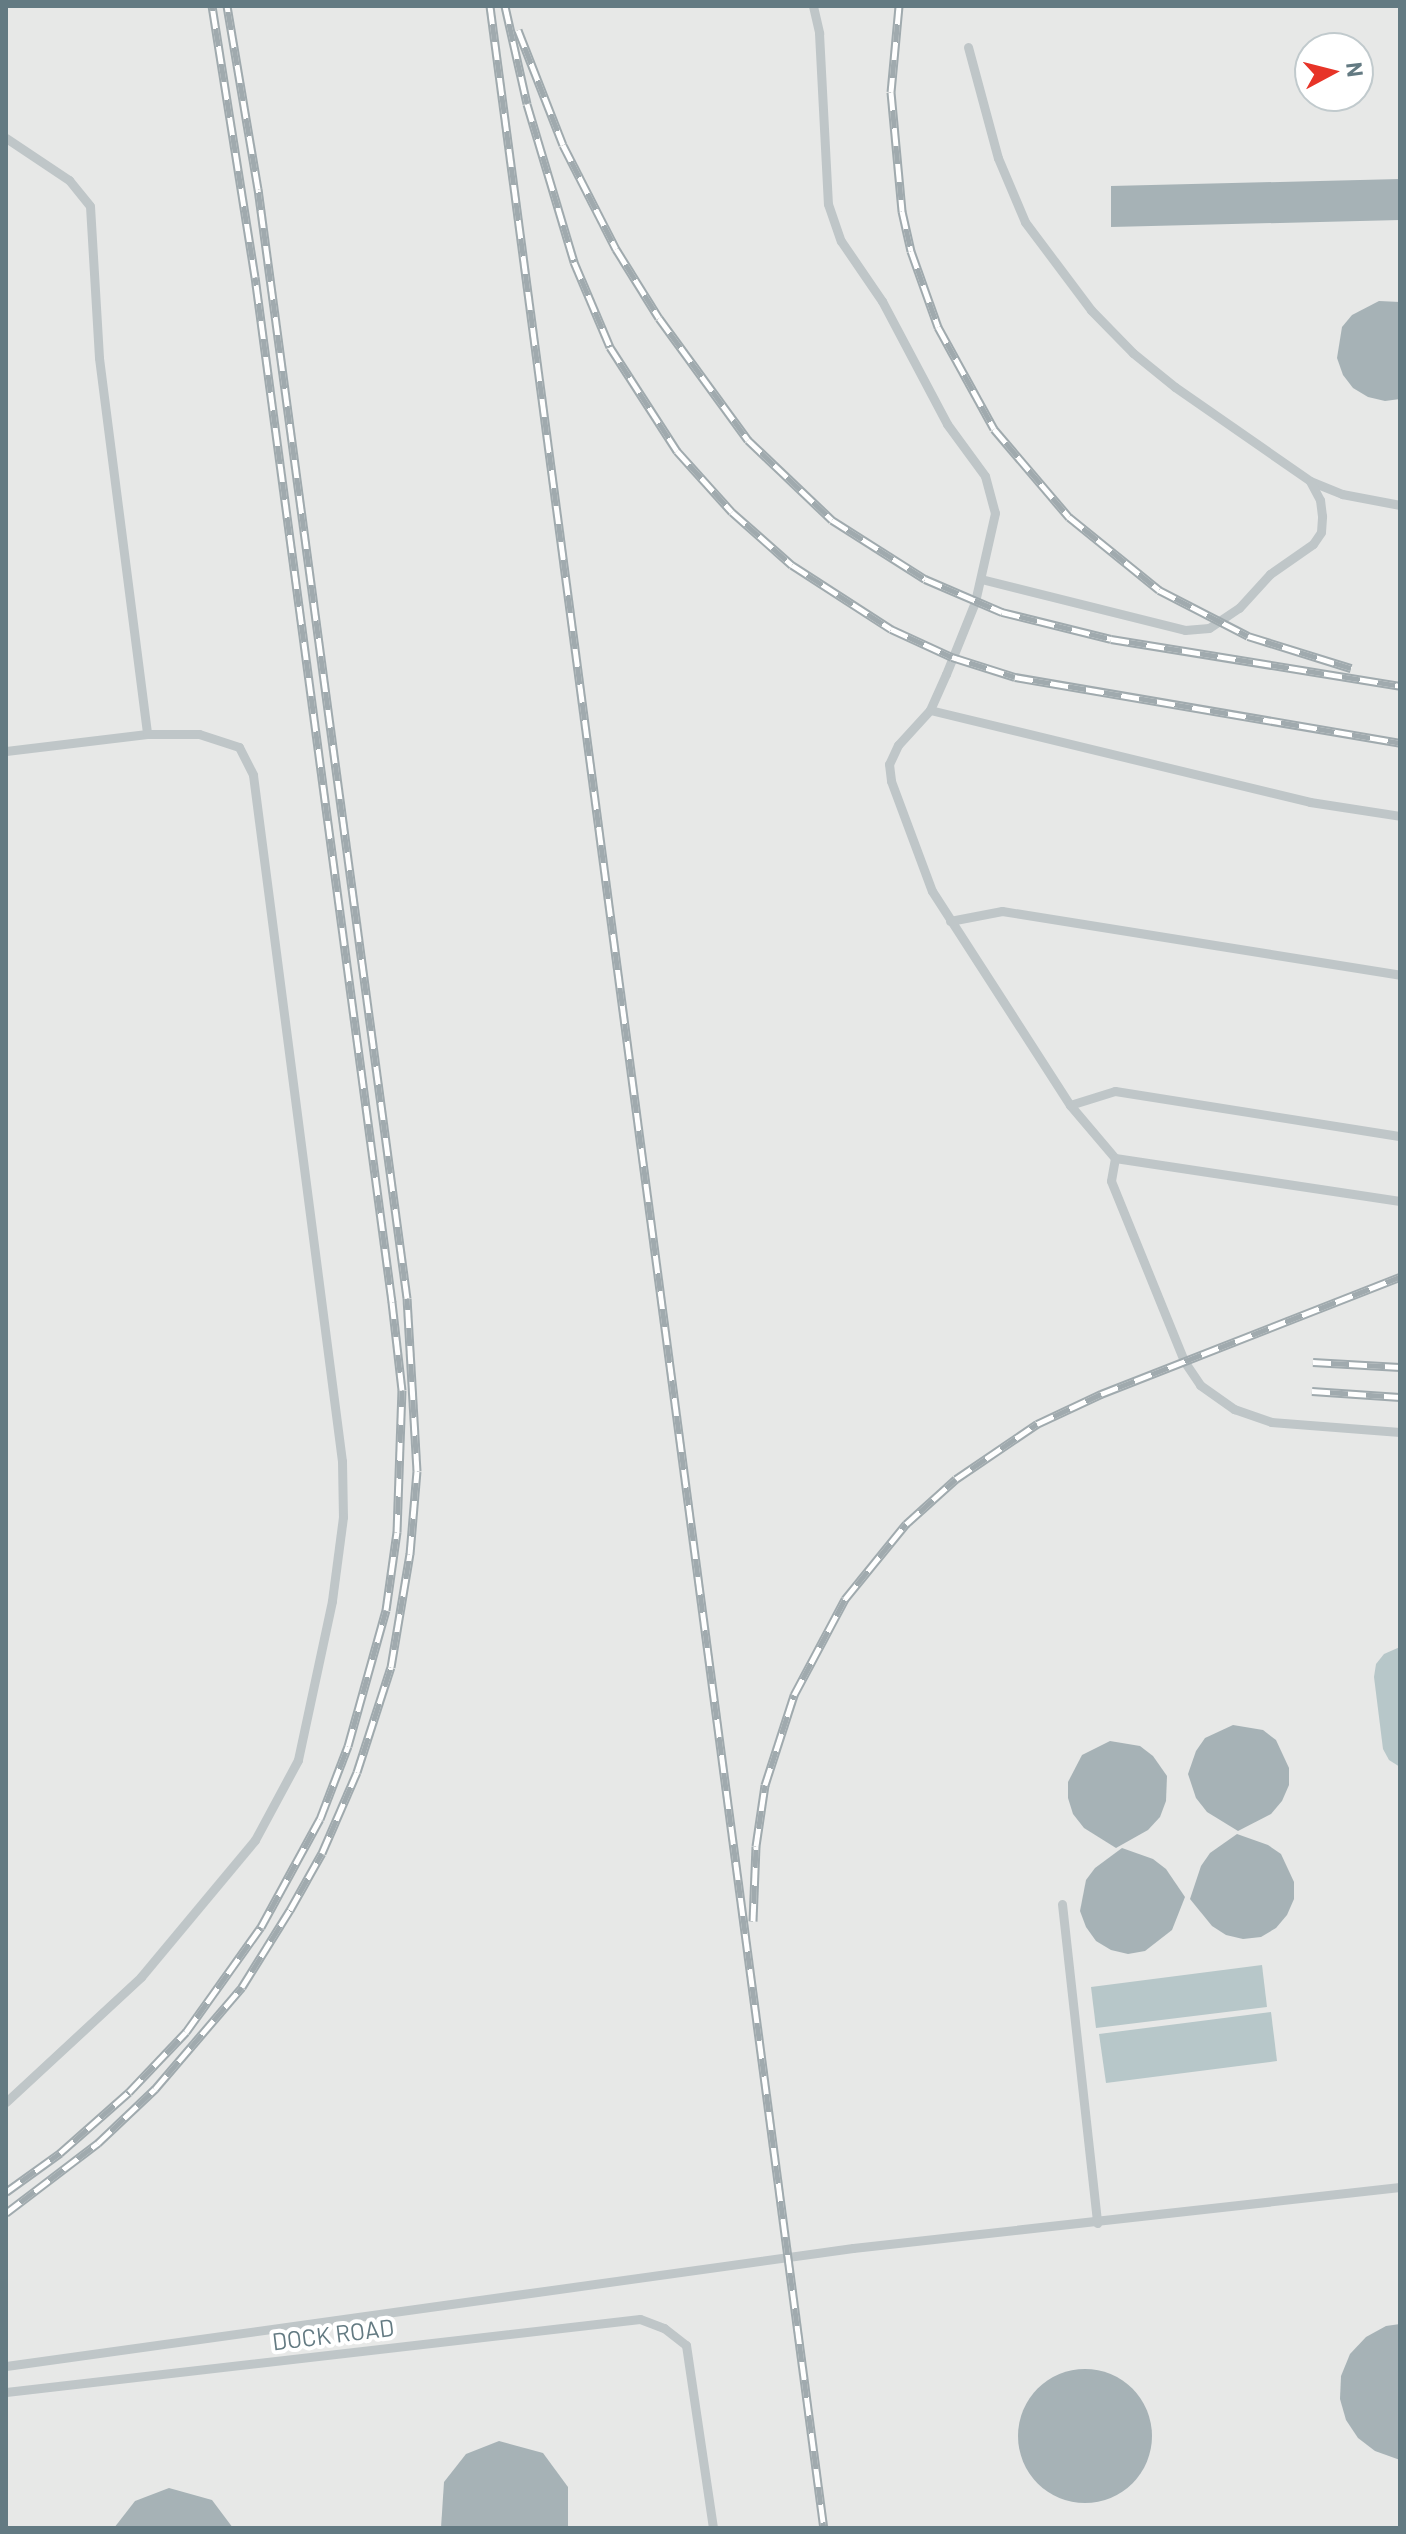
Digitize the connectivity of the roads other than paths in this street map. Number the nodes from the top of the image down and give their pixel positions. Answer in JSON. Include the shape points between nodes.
{"nodes":[{"id":1,"x":813,"y":6,"type":"edge"},
{"id":2,"x":968,"y":47,"type":"dead end"},
{"id":3,"x":6,"y":138,"type":"edge"},
{"id":4,"x":1310,"y":481,"type":"junction"},
{"id":5,"x":1400,"y":505,"type":"edge"},
{"id":6,"x":981,"y":579,"type":"junction"},
{"id":7,"x":930,"y":710,"type":"junction"},
{"id":8,"x":147,"y":734,"type":"junction"},
{"id":9,"x":6,"y":751,"type":"edge"},
{"id":10,"x":1400,"y":816,"type":"edge"},
{"id":11,"x":950,"y":921,"type":"junction"},
{"id":12,"x":1400,"y":975,"type":"edge"},
{"id":13,"x":1070,"y":1105,"type":"junction"},
{"id":14,"x":1400,"y":1136,"type":"edge"},
{"id":15,"x":1115,"y":1158,"type":"junction"},
{"id":16,"x":1400,"y":1201,"type":"edge"},
{"id":17,"x":1400,"y":1432,"type":"edge"},
{"id":18,"x":1062,"y":1904,"type":"dead end"},
{"id":19,"x":6,"y":2102,"type":"edge"},
{"id":20,"x":1400,"y":2187,"type":"edge"},
{"id":21,"x":1097,"y":2223,"type":"junction"},
{"id":22,"x":6,"y":2366,"type":"edge"},
{"id":23,"x":6,"y":2392,"type":"edge"},
{"id":24,"x":713,"y":2528,"type":"edge"}],
"edges":[{"from":1,"to":6,"type":"lane","via":[[828,204],[841,241],[882,301],[947,424],[985,476],[995,513]]},
{"from":2,"to":4,"type":"lane","via":[[998,158],[1025,222],[1052,262],[1133,353]]},
{"from":3,"to":8,"type":"lane","via":[[69,180],[90,206],[99,358]]},
{"from":4,"to":5,"type":"lane","via":[[1342,494]]},
{"from":4,"to":6,"type":"lane","via":[[1322,516],[1313,544],[1209,628],[1185,630]]},
{"from":6,"to":7,"type":"lane"},
{"from":7,"to":10,"type":"lane","via":[[1310,802]]},
{"from":7,"to":11,"type":"lane","via":[[898,745],[889,764],[932,891]]},
{"from":8,"to":9,"type":"lane"},
{"from":8,"to":19,"type":"lane","via":[[199,734],[239,747],[253,775],[342,1461],[343,1517],[332,1601],[298,1760],[255,1840],[141,1977]]},
{"from":11,"to":12,"type":"lane","via":[[1002,911]]},
{"from":11,"to":13,"type":"lane"},
{"from":13,"to":14,"type":"lane","via":[[1115,1091]]},
{"from":13,"to":15,"type":"lane"},
{"from":15,"to":16,"type":"lane"},
{"from":15,"to":17,"type":"lane","via":[[1111,1181],[1184,1361],[1200,1385],[1234,1409],[1271,1422]]},
{"from":18,"to":21,"type":"lane"},
{"from":20,"to":21,"type":"lane"},
{"from":21,"to":22,"type":"lane","via":[[853,2248]]},
{"from":23,"to":24,"type":"lane","name":"DOCK ROAD","via":[[640,2319],[686,2345]]}]}
